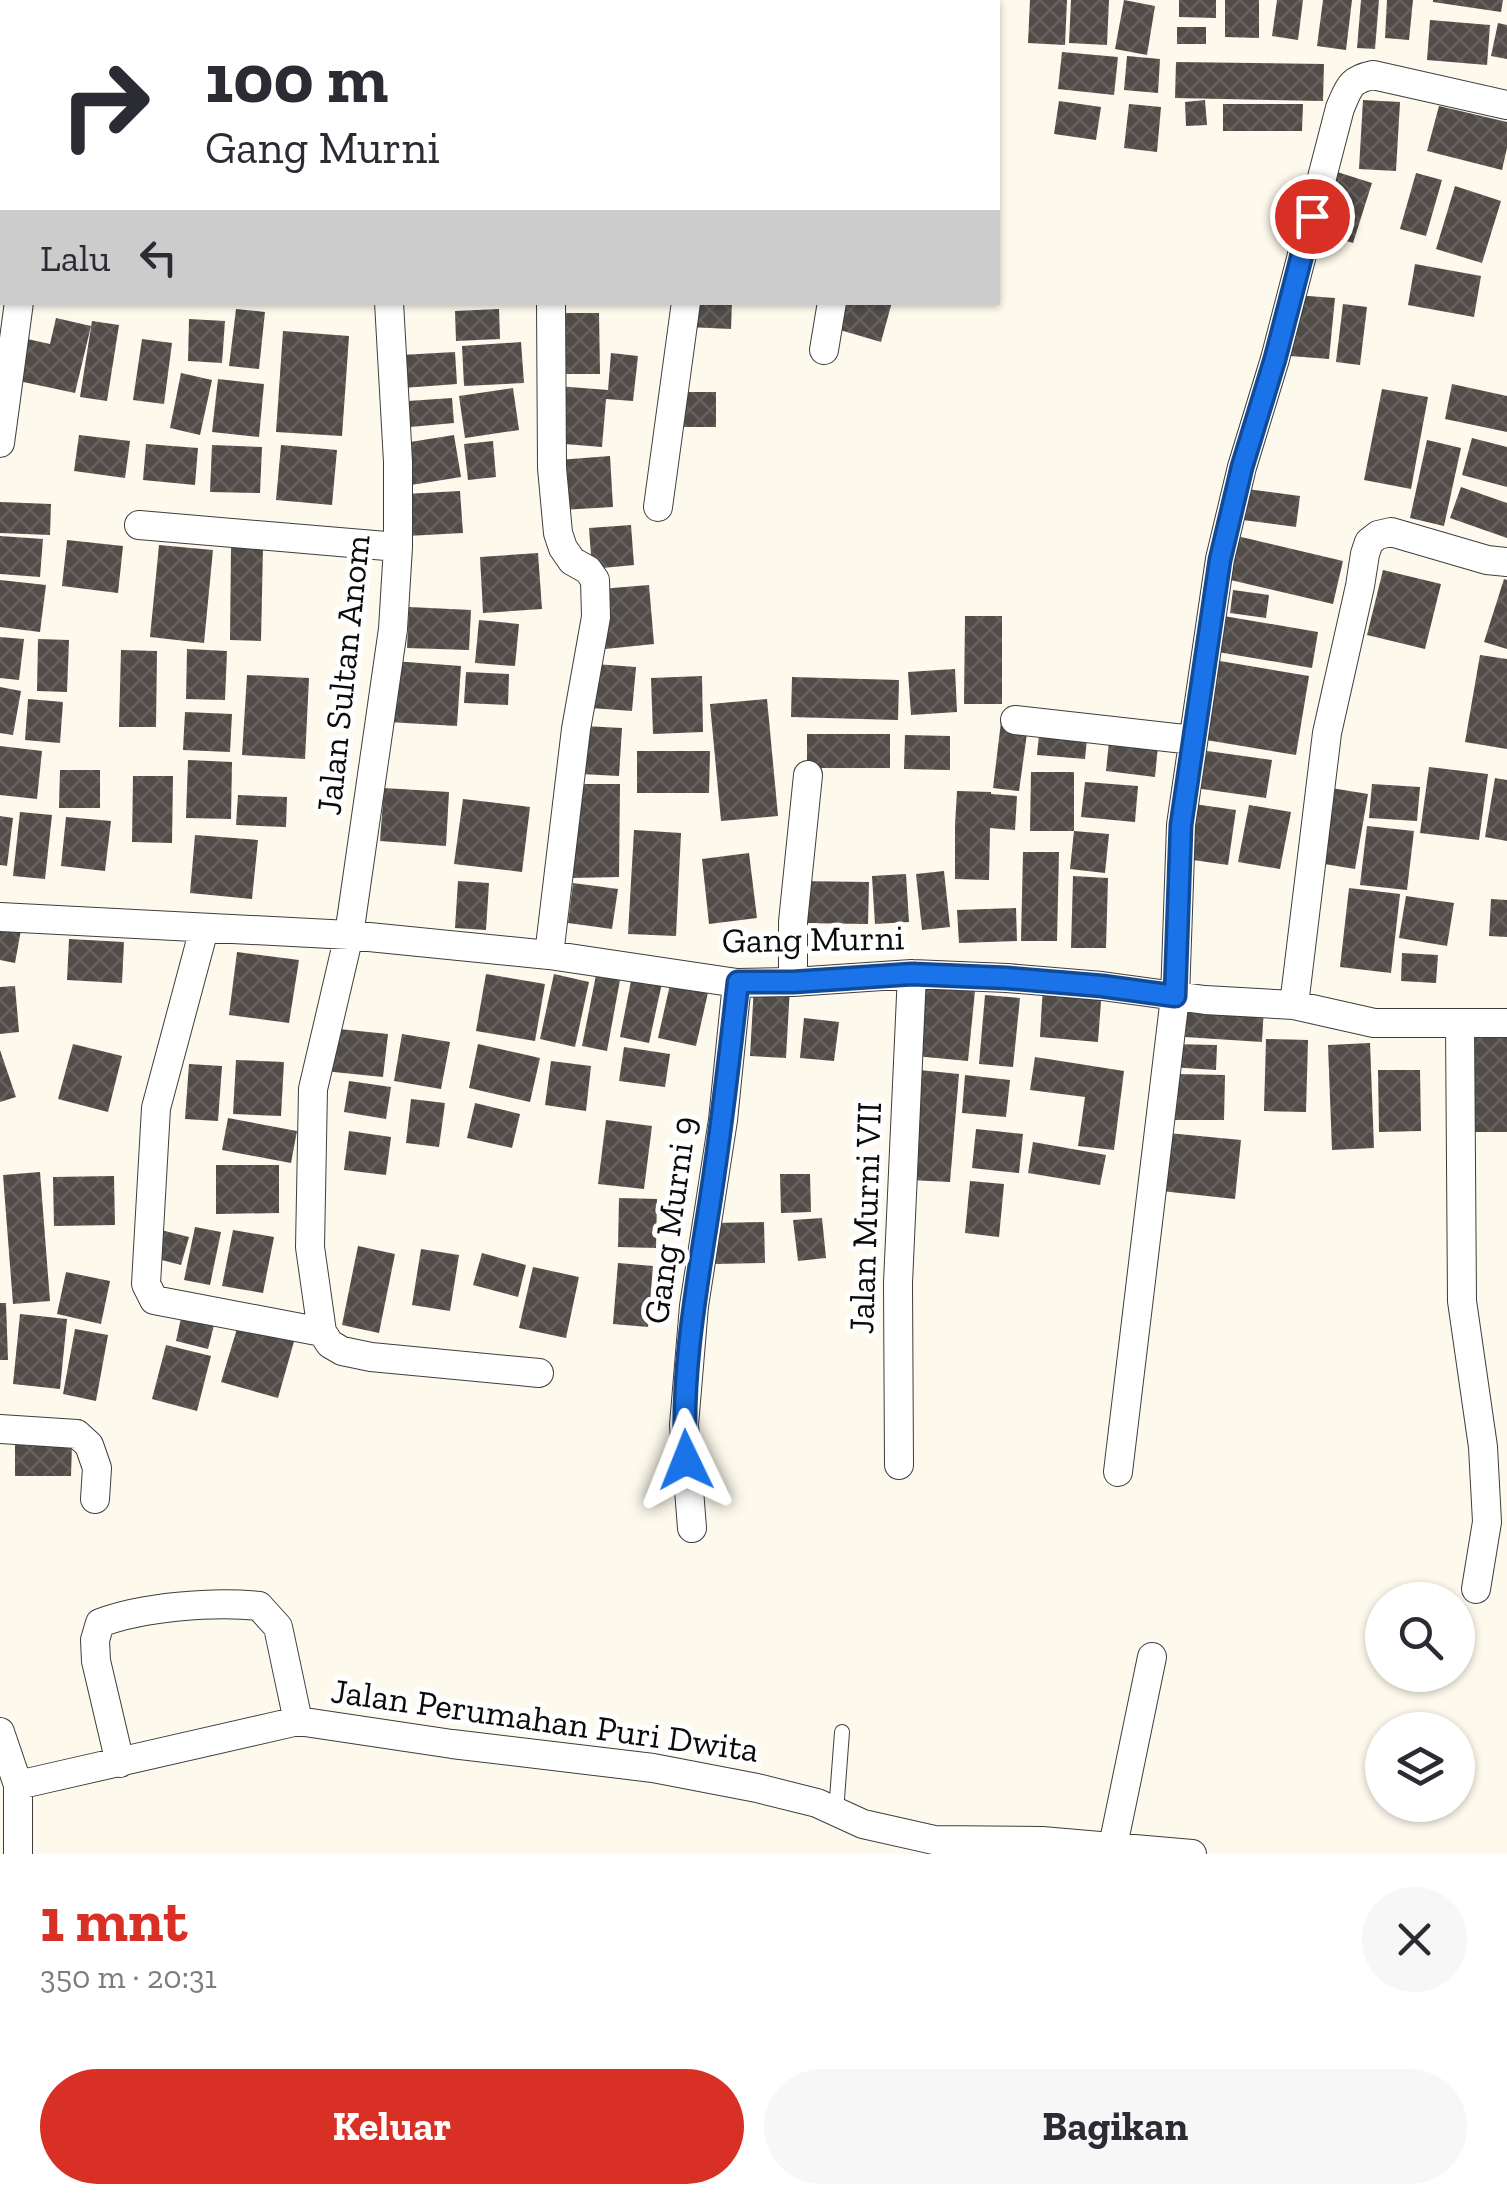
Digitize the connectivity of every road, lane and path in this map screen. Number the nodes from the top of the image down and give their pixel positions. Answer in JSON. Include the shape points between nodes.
{"nodes":[{"id":1,"x":1507,"y":105,"type":"edge"},
{"id":2,"x":19,"y":305,"type":"edge"},
{"id":3,"x":389,"y":305,"type":"edge"},
{"id":4,"x":552,"y":305,"type":"edge"},
{"id":5,"x":686,"y":305,"type":"edge"},
{"id":6,"x":832,"y":305,"type":"edge"},
{"id":7,"x":824,"y":350,"type":"dead end"},
{"id":8,"x":0,"y":444,"type":"edge"},
{"id":9,"x":658,"y":507,"type":"dead end"},
{"id":10,"x":139,"y":525,"type":"dead end"},
{"id":11,"x":398,"y":547,"type":"junction"},
{"id":12,"x":1507,"y":562,"type":"edge"},
{"id":13,"x":1015,"y":720,"type":"dead end"},
{"id":14,"x":1193,"y":740,"type":"junction"},
{"id":15,"x":808,"y":775,"type":"dead end"},
{"id":16,"x":0,"y":918,"type":"edge"},
{"id":17,"x":204,"y":928,"type":"junction"},
{"id":18,"x":349,"y":935,"type":"junction"},
{"id":19,"x":549,"y":955,"type":"junction"},
{"id":20,"x":912,"y":974,"type":"junction"},
{"id":21,"x":738,"y":982,"type":"junction"},
{"id":22,"x":793,"y":982,"type":"junction"},
{"id":23,"x":1175,"y":996,"type":"junction"},
{"id":24,"x":1294,"y":1004,"type":"junction"},
{"id":25,"x":1507,"y":1023,"type":"edge"},
{"id":26,"x":1460,"y":1024,"type":"junction"},
{"id":27,"x":322,"y":1332,"type":"junction"},
{"id":28,"x":539,"y":1372,"type":"dead end"},
{"id":29,"x":0,"y":1429,"type":"edge"},
{"id":30,"x":899,"y":1465,"type":"dead end"},
{"id":31,"x":1118,"y":1472,"type":"dead end"},
{"id":32,"x":95,"y":1500,"type":"dead end"},
{"id":33,"x":692,"y":1528,"type":"dead end"},
{"id":34,"x":1476,"y":1589,"type":"dead end"},
{"id":35,"x":1152,"y":1657,"type":"dead end"},
{"id":36,"x":298,"y":1721,"type":"junction"},
{"id":37,"x":0,"y":1732,"type":"edge"},
{"id":38,"x":842,"y":1732,"type":"dead end"},
{"id":39,"x":120,"y":1763,"type":"junction"},
{"id":40,"x":18,"y":1786,"type":"junction"},
{"id":41,"x":836,"y":1812,"type":"junction"},
{"id":42,"x":1113,"y":1846,"type":"junction"},
{"id":43,"x":1070,"y":1848,"type":"edge"},
{"id":44,"x":18,"y":1854,"type":"edge"},
{"id":45,"x":1192,"y":1854,"type":"edge"}],
"edges":[{"from":1,"to":14,"type":"street","via":[[1373,76],[1350,86],[1220,560]]},
{"from":2,"to":8,"type":"street"},
{"from":3,"to":11,"type":"street","name":"Jalan Sultan Anom"},
{"from":4,"to":19,"type":"street","via":[[558,532],[572,561],[595,580],[596,617]]},
{"from":5,"to":9,"type":"street"},
{"from":6,"to":7,"type":"street"},
{"from":10,"to":11,"type":"street"},
{"from":11,"to":18,"type":"street","name":"Jalan Sultan Anom","via":[[393,629]]},
{"from":12,"to":24,"type":"street","via":[[1391,532],[1378,535],[1364,554],[1327,734]]},
{"from":13,"to":14,"type":"street"},
{"from":14,"to":23,"type":"street","via":[[1181,825]]},
{"from":15,"to":22,"type":"street"},
{"from":16,"to":17,"type":"street","name":"Gang Murni"},
{"from":17,"to":18,"type":"street","name":"Gang Murni"},
{"from":17,"to":27,"type":"street","via":[[156,1108],[146,1284],[154,1300]]},
{"from":18,"to":19,"type":"street","name":"Gang Murni"},
{"from":18,"to":27,"type":"street","name":"Jalan Sultan Anom","via":[[313,1089],[310,1247]]},
{"from":19,"to":21,"type":"street","name":"Gang Murni"},
{"from":20,"to":22,"type":"street","name":"Gang Murni"},
{"from":20,"to":23,"type":"street","name":"Gang Murni"},
{"from":20,"to":30,"type":"street","name":"Jalan Murni VII","via":[[898,1283]]},
{"from":21,"to":22,"type":"street","name":"Gang Murni"},
{"from":21,"to":33,"type":"street","name":"Gang Murni 9","via":[[694,1306],[684,1426]]},
{"from":23,"to":24,"type":"street","name":"Gang Murni"},
{"from":23,"to":31,"type":"street"},
{"from":24,"to":26,"type":"street","name":"Gang Murni","via":[[1374,1023]]},
{"from":25,"to":26,"type":"street","name":"Gang Murni"},
{"from":26,"to":34,"type":"street","via":[[1462,1300],[1487,1522]]},
{"from":27,"to":28,"type":"street","via":[[342,1351],[371,1357]]},
{"from":29,"to":32,"type":"street","via":[[78,1434],[98,1468]]},
{"from":35,"to":42,"type":"street"},
{"from":36,"to":39,"type":"street","name":"Jalan Perumahan Puri Dwita"},
{"from":36,"to":39,"type":"street","name":"Jalan Perumahan Puri Dwita","via":[[278,1627],[258,1606],[189,1606],[114,1618],[100,1624],[94,1640]]},
{"from":36,"to":41,"type":"street","name":"Jalan Perumahan Puri Dwita","via":[[653,1768]]},
{"from":37,"to":40,"type":"street"},
{"from":38,"to":41,"type":"lane"},
{"from":39,"to":40,"type":"street","name":"Jalan Perumahan Puri Dwita"},
{"from":40,"to":44,"type":"street"},
{"from":41,"to":43,"type":"street","name":"Jalan Perumahan Puri Dwita","via":[[934,1840]]},
{"from":42,"to":43,"type":"street","name":"Jalan Perumahan Puri Dwita"},
{"from":42,"to":45,"type":"street","name":"Jalan Perumahan Puri Dwita"}]}
